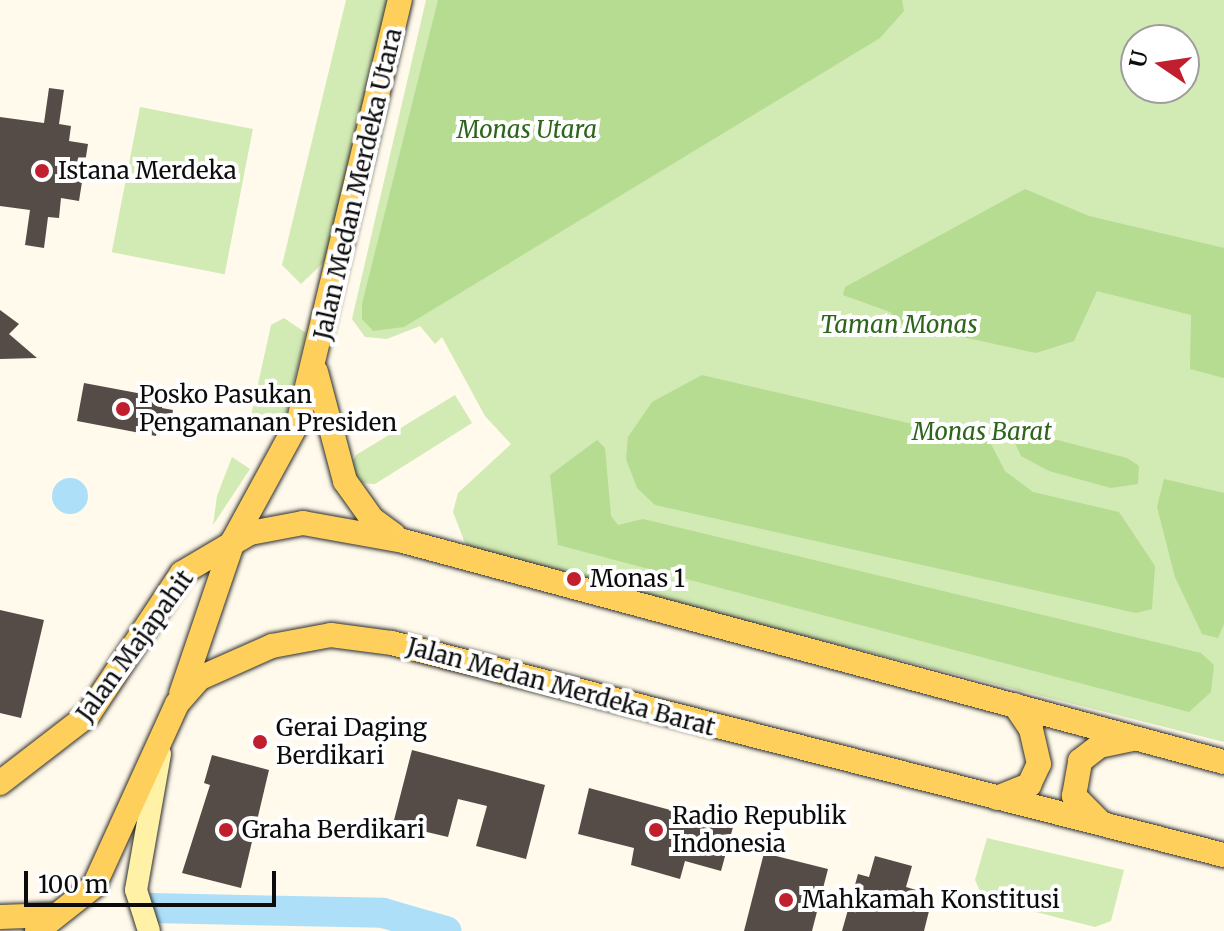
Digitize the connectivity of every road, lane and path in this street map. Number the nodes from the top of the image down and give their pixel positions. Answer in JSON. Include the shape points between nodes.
{"nodes":[{"id":1,"x":400,"y":0,"type":"edge"},
{"id":2,"x":315,"y":368,"type":"junction"},
{"id":3,"x":233,"y":541,"type":"junction"},
{"id":4,"x":403,"y":541,"type":"junction"},
{"id":5,"x":177,"y":704,"type":"junction"},
{"id":6,"x":1015,"y":705,"type":"junction"},
{"id":7,"x":163,"y":737,"type":"junction"},
{"id":8,"x":1133,"y":738,"type":"junction"},
{"id":9,"x":1224,"y":762,"type":"edge"},
{"id":10,"x":0,"y":783,"type":"edge"},
{"id":11,"x":995,"y":799,"type":"junction"},
{"id":12,"x":1109,"y":827,"type":"junction"},
{"id":13,"x":1224,"y":855,"type":"edge"},
{"id":14,"x":70,"y":913,"type":"junction"},
{"id":15,"x":0,"y":917,"type":"edge"},
{"id":16,"x":37,"y":931,"type":"edge"},
{"id":17,"x":149,"y":931,"type":"edge"}],
"edges":[{"from":1,"to":2,"type":"main road","name":"Jalan Medan Merdeka Utara"},
{"from":2,"to":3,"type":"main road","name":"Jalan Majapahit","via":[[299,420]]},
{"from":2,"to":4,"type":"main road","via":[[345,481],[372,519]]},
{"from":3,"to":4,"type":"main road","via":[[303,523]]},
{"from":3,"to":5,"type":"main road","name":"Jalan Majapahit"},
{"from":3,"to":10,"type":"main road","name":"Jalan Majapahit","via":[[182,573],[88,715]]},
{"from":4,"to":6,"type":"main road"},
{"from":5,"to":7,"type":"main road","name":"Jalan Medan Merdeka Barat"},
{"from":5,"to":11,"type":"main road","name":"Jalan Medan Merdeka Barat","via":[[200,678],[240,658],[316,637],[354,636]]},
{"from":6,"to":8,"type":"main road"},
{"from":6,"to":11,"type":"main road","via":[[1035,738],[1039,764],[1029,785]]},
{"from":7,"to":14,"type":"main road","name":"Jalan Medan Merdeka Barat","via":[[94,886]]},
{"from":7,"to":17,"type":"main road","via":[[136,890]]},
{"from":8,"to":9,"type":"main road"},
{"from":8,"to":12,"type":"main road","via":[[1088,752],[1074,776],[1080,806]]},
{"from":11,"to":12,"type":"main road","name":"Jalan Medan Merdeka Barat"},
{"from":12,"to":13,"type":"main road","name":"Jalan Medan Merdeka Barat"},
{"from":14,"to":15,"type":"main road"},
{"from":14,"to":16,"type":"main road","name":"Jalan Medan Merdeka Barat"}]}
